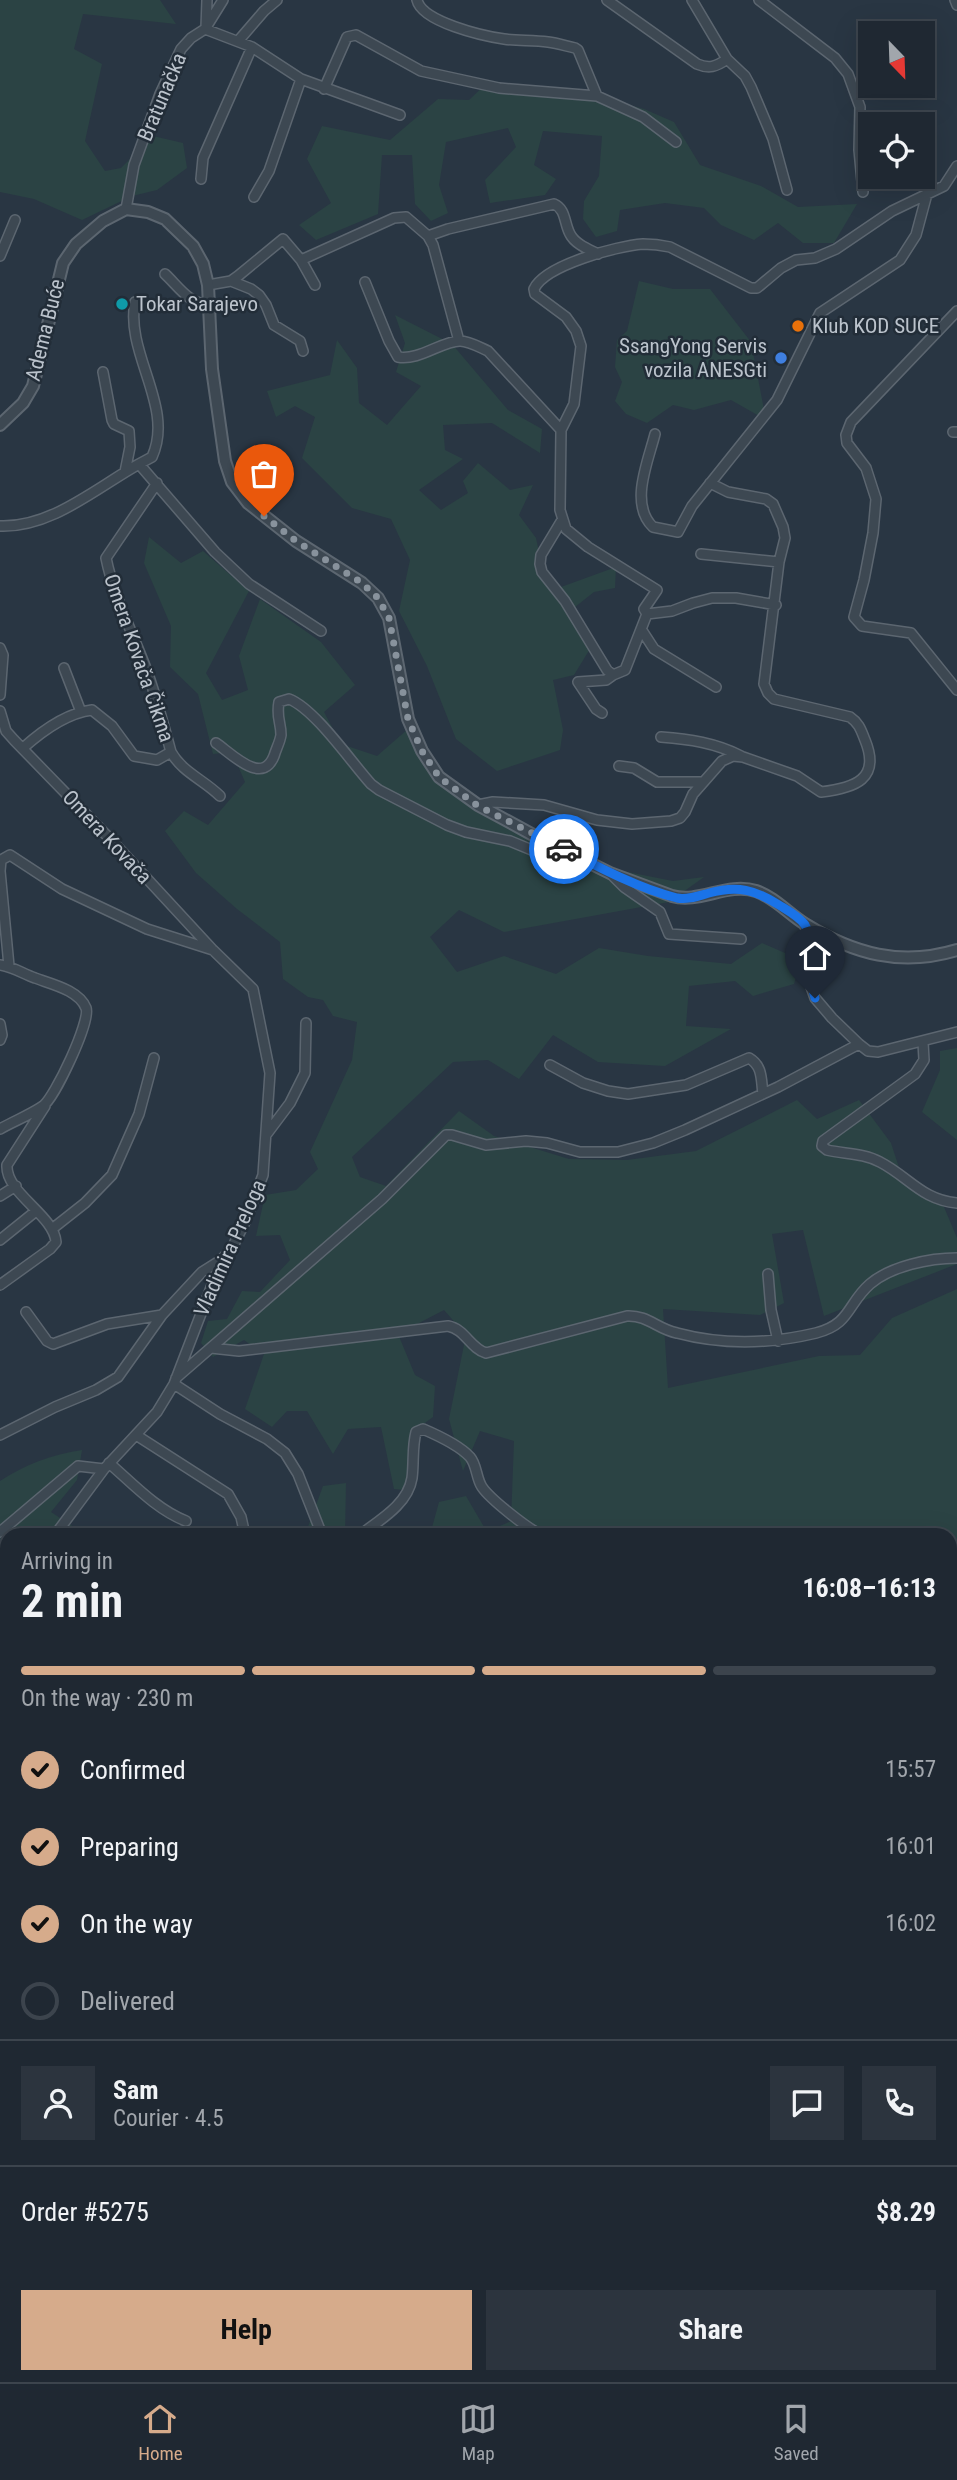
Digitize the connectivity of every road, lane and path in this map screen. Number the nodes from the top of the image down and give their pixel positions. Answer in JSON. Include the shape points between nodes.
{"nodes":[{"id":1,"x":207,"y":0,"type":"edge"},
{"id":2,"x":223,"y":0,"type":"edge"},
{"id":3,"x":277,"y":0,"type":"edge"},
{"id":4,"x":416,"y":0,"type":"edge"},
{"id":5,"x":607,"y":0,"type":"edge"},
{"id":6,"x":692,"y":0,"type":"edge"},
{"id":7,"x":759,"y":0,"type":"edge"},
{"id":8,"x":205,"y":29,"type":"junction"},
{"id":9,"x":239,"y":40,"type":"junction"},
{"id":10,"x":252,"y":47,"type":"junction"},
{"id":11,"x":727,"y":59,"type":"junction"},
{"id":12,"x":301,"y":79,"type":"junction"},
{"id":13,"x":324,"y":89,"type":"junction"},
{"id":14,"x":597,"y":96,"type":"junction"},
{"id":15,"x":400,"y":115,"type":"dead end"},
{"id":16,"x":676,"y":142,"type":"dead end"},
{"id":17,"x":957,"y":166,"type":"edge"},
{"id":18,"x":201,"y":179,"type":"dead end"},
{"id":19,"x":957,"y":182,"type":"edge"},
{"id":20,"x":944,"y":186,"type":"junction"},
{"id":21,"x":787,"y":190,"type":"dead end"},
{"id":22,"x":863,"y":191,"type":"dead end"},
{"id":23,"x":928,"y":194,"type":"junction"},
{"id":24,"x":254,"y":197,"type":"dead end"},
{"id":25,"x":125,"y":209,"type":"junction"},
{"id":26,"x":15,"y":220,"type":"dead end"},
{"id":27,"x":428,"y":236,"type":"junction"},
{"id":28,"x":598,"y":254,"type":"junction"},
{"id":29,"x":0,"y":256,"type":"edge"},
{"id":30,"x":301,"y":260,"type":"junction"},
{"id":31,"x":165,"y":274,"type":"dead end"},
{"id":32,"x":231,"y":281,"type":"junction"},
{"id":33,"x":365,"y":282,"type":"dead end"},
{"id":34,"x":208,"y":285,"type":"junction"},
{"id":35,"x":315,"y":285,"type":"dead end"},
{"id":36,"x":135,"y":302,"type":"dead end"},
{"id":37,"x":209,"y":305,"type":"junction"},
{"id":38,"x":957,"y":311,"type":"edge"},
{"id":39,"x":459,"y":341,"type":"junction"},
{"id":40,"x":303,"y":351,"type":"dead end"},
{"id":41,"x":103,"y":372,"type":"dead end"},
{"id":42,"x":0,"y":425,"type":"edge"},
{"id":43,"x":561,"y":430,"type":"junction"},
{"id":44,"x":654,"y":434,"type":"dead end"},
{"id":45,"x":139,"y":464,"type":"junction"},
{"id":46,"x":125,"y":472,"type":"junction"},
{"id":47,"x":158,"y":483,"type":"junction"},
{"id":48,"x":710,"y":483,"type":"junction"},
{"id":49,"x":562,"y":520,"type":"junction"},
{"id":50,"x":0,"y":526,"type":"edge"},
{"id":51,"x":701,"y":554,"type":"dead end"},
{"id":52,"x":779,"y":562,"type":"junction"},
{"id":53,"x":775,"y":605,"type":"junction"},
{"id":54,"x":647,"y":614,"type":"junction"},
{"id":55,"x":641,"y":629,"type":"junction"},
{"id":56,"x":321,"y":631,"type":"dead end"},
{"id":57,"x":0,"y":648,"type":"edge"},
{"id":58,"x":64,"y":667,"type":"dead end"},
{"id":59,"x":612,"y":675,"type":"junction"},
{"id":60,"x":716,"y":687,"type":"dead end"},
{"id":61,"x":957,"y":691,"type":"edge"},
{"id":62,"x":0,"y":695,"type":"edge"},
{"id":63,"x":0,"y":711,"type":"edge"},
{"id":64,"x":81,"y":712,"type":"junction"},
{"id":65,"x":603,"y":713,"type":"dead end"},
{"id":66,"x":2,"y":723,"type":"edge"},
{"id":67,"x":661,"y":737,"type":"dead end"},
{"id":68,"x":216,"y":743,"type":"dead end"},
{"id":69,"x":23,"y":748,"type":"junction"},
{"id":70,"x":171,"y":752,"type":"junction"},
{"id":71,"x":743,"y":757,"type":"junction"},
{"id":72,"x":619,"y":766,"type":"dead end"},
{"id":73,"x":704,"y":782,"type":"junction"},
{"id":74,"x":220,"y":796,"type":"dead end"},
{"id":75,"x":478,"y":806,"type":"junction"},
{"id":76,"x":556,"y":846,"type":"junction"},
{"id":77,"x":611,"y":873,"type":"junction"},
{"id":78,"x":804,"y":923,"type":"junction"},
{"id":79,"x":741,"y":939,"type":"dead end"},
{"id":80,"x":213,"y":950,"type":"junction"},
{"id":81,"x":957,"y":950,"type":"edge"},
{"id":82,"x":4,"y":965,"type":"edge"},
{"id":83,"x":306,"y":1023,"type":"dead end"},
{"id":84,"x":0,"y":1024,"type":"edge"},
{"id":85,"x":957,"y":1032,"type":"edge"},
{"id":86,"x":0,"y":1040,"type":"edge"},
{"id":87,"x":923,"y":1042,"type":"junction"},
{"id":88,"x":859,"y":1044,"type":"junction"},
{"id":89,"x":154,"y":1058,"type":"dead end"},
{"id":90,"x":550,"y":1065,"type":"dead end"},
{"id":91,"x":763,"y":1094,"type":"junction"},
{"id":92,"x":46,"y":1104,"type":"junction"},
{"id":93,"x":0,"y":1129,"type":"edge"},
{"id":94,"x":266,"y":1135,"type":"junction"},
{"id":95,"x":16,"y":1186,"type":"junction"},
{"id":96,"x":0,"y":1196,"type":"edge"},
{"id":97,"x":957,"y":1203,"type":"edge"},
{"id":98,"x":36,"y":1211,"type":"junction"},
{"id":99,"x":52,"y":1229,"type":"junction"},
{"id":100,"x":0,"y":1240,"type":"edge"},
{"id":101,"x":957,"y":1258,"type":"edge"},
{"id":102,"x":222,"y":1259,"type":"junction"},
{"id":103,"x":768,"y":1274,"type":"dead end"},
{"id":104,"x":0,"y":1285,"type":"edge"},
{"id":105,"x":26,"y":1312,"type":"dead end"},
{"id":106,"x":162,"y":1315,"type":"junction"},
{"id":107,"x":778,"y":1341,"type":"junction"},
{"id":108,"x":211,"y":1348,"type":"junction"},
{"id":109,"x":175,"y":1381,"type":"junction"},
{"id":110,"x":0,"y":1435,"type":"edge"},
{"id":111,"x":136,"y":1435,"type":"junction"},
{"id":112,"x":107,"y":1466,"type":"junction"},
{"id":113,"x":186,"y":1521,"type":"dead end"},
{"id":114,"x":5,"y":1528,"type":"edge"},
{"id":115,"x":60,"y":1528,"type":"edge"},
{"id":116,"x":243,"y":1528,"type":"edge"},
{"id":117,"x":319,"y":1528,"type":"edge"},
{"id":118,"x":369,"y":1528,"type":"edge"},
{"id":119,"x":528,"y":1528,"type":"edge"}],
"edges":[{"from":1,"to":8,"type":"street"},
{"from":2,"to":8,"type":"street","name":"Bratunačka"},
{"from":3,"to":9,"type":"street"},
{"from":4,"to":14,"type":"street","via":[[431,16],[467,32],[575,48]]},
{"from":5,"to":11,"type":"street","via":[[697,64],[707,68]]},
{"from":6,"to":11,"type":"street"},
{"from":7,"to":22,"type":"street","via":[[835,58],[848,74],[860,107]]},
{"from":8,"to":9,"type":"street"},
{"from":8,"to":25,"type":"street","name":"Bratunačka","via":[[181,49],[160,94],[134,165]]},
{"from":9,"to":10,"type":"street"},
{"from":10,"to":12,"type":"street"},
{"from":10,"to":18,"type":"street","via":[[203,158]]},
{"from":11,"to":21,"type":"street","via":[[751,87],[773,139]]},
{"from":12,"to":13,"type":"street"},
{"from":12,"to":24,"type":"street","via":[[269,171]]},
{"from":13,"to":14,"type":"street","via":[[347,37],[356,35],[421,71],[499,88]]},
{"from":13,"to":15,"type":"street"},
{"from":14,"to":16,"type":"street","via":[[643,117]]},
{"from":17,"to":20,"type":"street"},
{"from":19,"to":20,"type":"street"},
{"from":20,"to":23,"type":"street"},
{"from":23,"to":28,"type":"street","via":[[892,211],[836,250],[781,268],[757,288],[670,247],[641,244]]},
{"from":23,"to":48,"type":"street","via":[[916,235],[900,260],[820,313],[776,400]]},
{"from":25,"to":34,"type":"street","via":[[148,212],[178,230],[203,264]]},
{"from":25,"to":42,"type":"street","name":"Adema Buće","via":[[76,244],[63,263],[33,386]]},
{"from":26,"to":29,"type":"street"},
{"from":27,"to":28,"type":"street","via":[[554,204],[562,209],[577,242]]},
{"from":27,"to":30,"type":"street","via":[[400,216]]},
{"from":27,"to":39,"type":"street","via":[[438,257]]},
{"from":28,"to":43,"type":"street","via":[[556,270],[534,289],[566,317],[580,346],[574,404]]},
{"from":30,"to":32,"type":"street","via":[[283,239]]},
{"from":30,"to":35,"type":"street"},
{"from":31,"to":37,"type":"street","via":[[190,300]]},
{"from":32,"to":34,"type":"street"},
{"from":32,"to":40,"type":"street","via":[[259,295],[274,325],[300,341]]},
{"from":33,"to":39,"type":"street","via":[[398,357]]},
{"from":34,"to":37,"type":"street"},
{"from":36,"to":45,"type":"street","via":[[137,347],[159,434],[152,457]]},
{"from":37,"to":75,"type":"street","via":[[212,369],[232,482],[247,503],[378,598],[389,618],[408,719],[422,751],[439,777]]},
{"from":38,"to":61,"type":"street","via":[[851,422],[846,435],[866,468],[876,499],[854,617],[862,626],[911,633]]},
{"from":39,"to":43,"type":"street","via":[[488,351]]},
{"from":41,"to":46,"type":"street","via":[[112,420],[131,437]]},
{"from":43,"to":49,"type":"street"},
{"from":44,"to":48,"type":"street","via":[[640,499],[653,527],[678,532]]},
{"from":45,"to":46,"type":"street"},
{"from":45,"to":47,"type":"street"},
{"from":46,"to":50,"type":"street","via":[[40,520]]},
{"from":47,"to":56,"type":"street","via":[[215,552],[249,583]]},
{"from":47,"to":70,"type":"street","name":"Omera Kovača Čikma","via":[[106,558]]},
{"from":48,"to":52,"type":"street","via":[[773,504],[785,538]]},
{"from":49,"to":54,"type":"street","via":[[588,547],[657,590],[644,608]]},
{"from":49,"to":59,"type":"street","via":[[541,555],[542,572]]},
{"from":51,"to":52,"type":"street"},
{"from":52,"to":53,"type":"street"},
{"from":53,"to":54,"type":"street","via":[[712,598]]},
{"from":53,"to":71,"type":"street","via":[[764,684],[768,693],[774,699],[858,722],[869,750],[869,770],[864,780],[821,792],[797,776]]},
{"from":54,"to":55,"type":"street"},
{"from":55,"to":59,"type":"street","via":[[625,670]]},
{"from":55,"to":60,"type":"street","via":[[654,649]]},
{"from":57,"to":62,"type":"street"},
{"from":58,"to":64,"type":"street"},
{"from":59,"to":65,"type":"street","via":[[606,680],[578,682]]},
{"from":63,"to":66,"type":"street","name":"Omera Kovača"},
{"from":64,"to":69,"type":"street","via":[[41,732]]},
{"from":64,"to":70,"type":"street","name":"Omera Kovača Čikma","via":[[92,710],[103,717],[134,756],[157,760]]},
{"from":66,"to":69,"type":"street","name":"Omera Kovača"},
{"from":67,"to":71,"type":"street","via":[[689,739]]},
{"from":68,"to":76,"type":"street","via":[[250,768],[262,769],[271,763],[279,743],[279,702],[289,699],[312,716],[371,784],[391,797],[466,832],[540,853]]},
{"from":69,"to":80,"type":"street","name":"Omera Kovača"},
{"from":70,"to":74,"type":"street","via":[[181,767]]},
{"from":71,"to":73,"type":"street","via":[[722,761]]},
{"from":72,"to":73,"type":"street","via":[[639,770],[657,782]]},
{"from":73,"to":75,"type":"street","via":[[680,818],[671,821],[632,824],[597,820],[544,805],[493,802]]},
{"from":75,"to":76,"type":"street"},
{"from":76,"to":77,"type":"street"},
{"from":77,"to":78,"type":"street","via":[[680,899],[721,890],[755,891]]},
{"from":77,"to":79,"type":"street","via":[[660,912],[669,934]]},
{"from":78,"to":81,"type":"street","via":[[872,955],[917,958]]},
{"from":78,"to":88,"type":"street","via":[[813,952],[811,987],[815,998]]},
{"from":80,"to":82,"type":"street","name":"Vladimira Preloga","via":[[147,929],[62,889],[10,855],[1,860],[0,871]]},
{"from":80,"to":94,"type":"street","name":"Vladimira Preloga","via":[[253,989],[270,1073]]},
{"from":82,"to":92,"type":"street","via":[[69,992],[87,1011],[72,1057]]},
{"from":83,"to":94,"type":"street","via":[[305,1073],[295,1096]]},
{"from":84,"to":86,"type":"street"},
{"from":85,"to":87,"type":"street"},
{"from":87,"to":88,"type":"street","via":[[878,1052]]},
{"from":87,"to":97,"type":"street","via":[[924,1060],[915,1074],[822,1146],[878,1161],[926,1195]]},
{"from":88,"to":91,"type":"street"},
{"from":89,"to":99,"type":"street","via":[[139,1114],[112,1175]]},
{"from":90,"to":91,"type":"street","via":[[583,1083],[628,1094],[686,1085],[749,1058],[760,1070]]},
{"from":91,"to":108,"type":"street","via":[[653,1143],[618,1152],[580,1152],[547,1143],[486,1145],[446,1135],[382,1199]]},
{"from":92,"to":93,"type":"street"},
{"from":92,"to":95,"type":"street","via":[[7,1165]]},
{"from":94,"to":102,"type":"street","name":"Vladimira Preloga","via":[[257,1195]]},
{"from":95,"to":96,"type":"street"},
{"from":95,"to":98,"type":"street"},
{"from":98,"to":99,"type":"street"},
{"from":98,"to":100,"type":"street"},
{"from":99,"to":104,"type":"street","via":[[54,1246]]},
{"from":101,"to":107,"type":"street","via":[[890,1273],[871,1284],[845,1319],[830,1328]]},
{"from":102,"to":106,"type":"street","via":[[202,1272]]},
{"from":102,"to":109,"type":"street","name":"Vladimira Preloga"},
{"from":103,"to":107,"type":"street"},
{"from":105,"to":106,"type":"street","via":[[53,1344],[107,1324]]},
{"from":106,"to":110,"type":"street","via":[[118,1377]]},
{"from":107,"to":108,"type":"street","via":[[690,1336],[664,1330],[641,1316],[627,1316],[486,1353],[477,1350],[457,1328],[448,1326],[251,1350]]},
{"from":108,"to":109,"type":"street"},
{"from":109,"to":111,"type":"street","name":"Vladimira Preloga","via":[[157,1412]]},
{"from":109,"to":117,"type":"street","via":[[285,1453]]},
{"from":111,"to":112,"type":"street","name":"Vladimira Preloga"},
{"from":111,"to":116,"type":"street","via":[[228,1494]]},
{"from":112,"to":113,"type":"street"},
{"from":112,"to":114,"type":"street","via":[[78,1466]]},
{"from":112,"to":115,"type":"street","name":"Vladimira Preloga"},
{"from":118,"to":119,"type":"street","via":[[406,1495],[414,1439],[423,1429],[466,1453],[485,1491]]}]}
